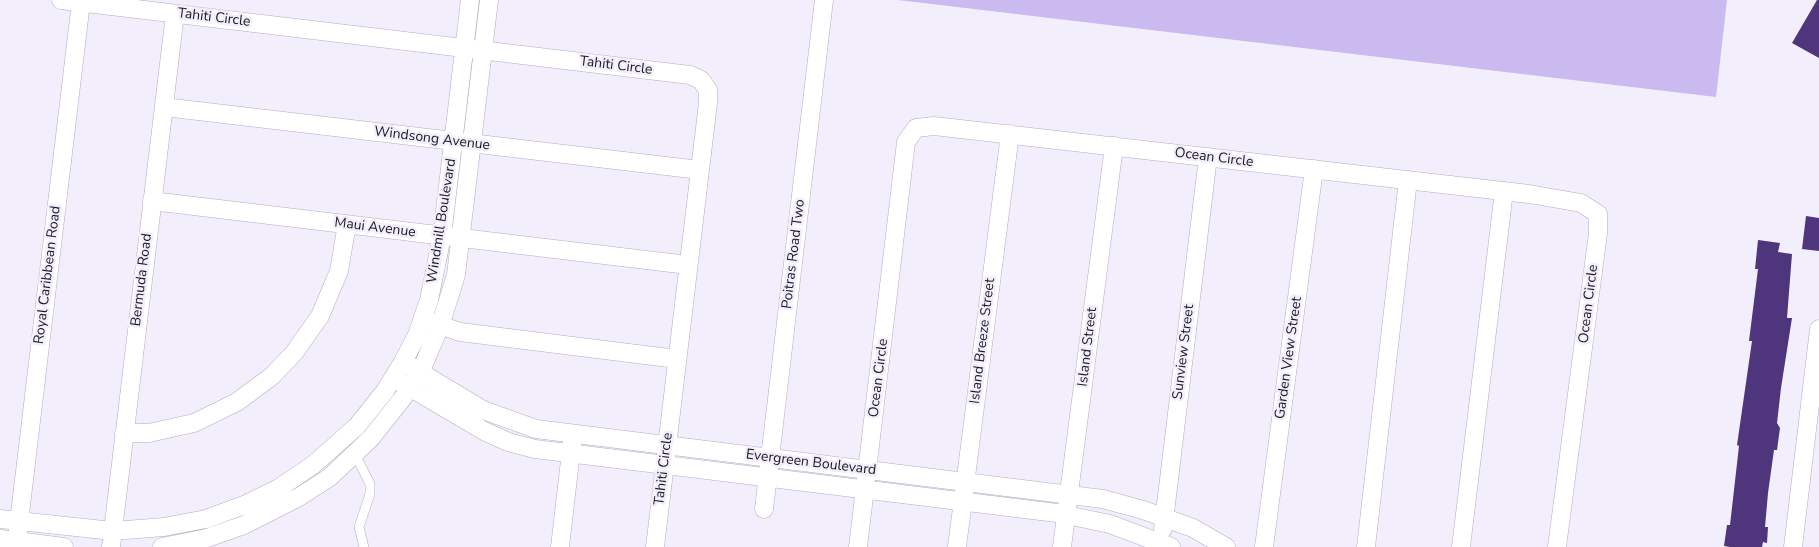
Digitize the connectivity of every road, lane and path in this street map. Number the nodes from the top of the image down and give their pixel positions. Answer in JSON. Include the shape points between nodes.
{"nodes":[{"id":1,"x":61,"y":0,"type":"edge"},
{"id":2,"x":470,"y":0,"type":"edge"},
{"id":3,"x":489,"y":0,"type":"edge"},
{"id":4,"x":824,"y":0,"type":"edge"},
{"id":5,"x":80,"y":2,"type":"junction"},
{"id":6,"x":175,"y":14,"type":"junction"},
{"id":7,"x":465,"y":48,"type":"junction"},
{"id":8,"x":483,"y":50,"type":"junction"},
{"id":9,"x":164,"y":107,"type":"junction"},
{"id":10,"x":1010,"y":134,"type":"junction"},
{"id":11,"x":454,"y":142,"type":"junction"},
{"id":12,"x":472,"y":144,"type":"junction"},
{"id":13,"x":1114,"y":146,"type":"junction"},
{"id":14,"x":1208,"y":157,"type":"junction"},
{"id":15,"x":1314,"y":169,"type":"junction"},
{"id":16,"x":700,"y":170,"type":"junction"},
{"id":17,"x":1408,"y":180,"type":"junction"},
{"id":18,"x":1504,"y":191,"type":"junction"},
{"id":19,"x":152,"y":201,"type":"junction"},
{"id":20,"x":347,"y":224,"type":"junction"},
{"id":21,"x":442,"y":236,"type":"junction"},
{"id":22,"x":461,"y":238,"type":"junction"},
{"id":23,"x":688,"y":265,"type":"junction"},
{"id":24,"x":423,"y":319,"type":"junction"},
{"id":25,"x":440,"y":326,"type":"junction"},
{"id":26,"x":1819,"y":329,"type":"edge"},
{"id":27,"x":677,"y":360,"type":"junction"},
{"id":28,"x":403,"y":362,"type":"junction"},
{"id":29,"x":420,"y":373,"type":"junction"},
{"id":30,"x":394,"y":378,"type":"junction"},
{"id":31,"x":410,"y":388,"type":"junction"},
{"id":32,"x":124,"y":433,"type":"junction"},
{"id":33,"x":573,"y":435,"type":"junction"},
{"id":34,"x":667,"y":447,"type":"junction"},
{"id":35,"x":355,"y":454,"type":"junction"},
{"id":36,"x":571,"y":454,"type":"junction"},
{"id":37,"x":770,"y":458,"type":"junction"},
{"id":38,"x":665,"y":466,"type":"junction"},
{"id":39,"x":868,"y":470,"type":"junction"},
{"id":40,"x":768,"y":478,"type":"junction"},
{"id":41,"x":965,"y":482,"type":"junction"},
{"id":42,"x":865,"y":489,"type":"junction"},
{"id":43,"x":1069,"y":495,"type":"junction"},
{"id":44,"x":963,"y":501,"type":"junction"},
{"id":45,"x":764,"y":509,"type":"dead end"},
{"id":46,"x":1066,"y":515,"type":"junction"},
{"id":47,"x":206,"y":518,"type":"junction"},
{"id":48,"x":1164,"y":518,"type":"junction"},
{"id":49,"x":0,"y":519,"type":"edge"},
{"id":50,"x":19,"y":521,"type":"junction"},
{"id":51,"x":112,"y":539,"type":"edge"},
{"id":52,"x":11,"y":542,"type":"edge"},
{"id":53,"x":206,"y":543,"type":"edge"},
{"id":54,"x":1165,"y":545,"type":"edge"},
{"id":55,"x":64,"y":547,"type":"edge"},
{"id":56,"x":162,"y":547,"type":"edge"},
{"id":57,"x":364,"y":547,"type":"edge"},
{"id":58,"x":560,"y":547,"type":"edge"},
{"id":59,"x":655,"y":547,"type":"edge"},
{"id":60,"x":858,"y":547,"type":"edge"},
{"id":61,"x":957,"y":547,"type":"edge"},
{"id":62,"x":1062,"y":547,"type":"edge"},
{"id":63,"x":1226,"y":547,"type":"edge"},
{"id":64,"x":1264,"y":547,"type":"edge"},
{"id":65,"x":1366,"y":547,"type":"edge"},
{"id":66,"x":1461,"y":547,"type":"edge"},
{"id":67,"x":1557,"y":547,"type":"edge"},
{"id":68,"x":1793,"y":547,"type":"edge"}],
"edges":[{"from":1,"to":5,"type":"street","name":"Tahiti Circle"},
{"from":2,"to":7,"type":"street","name":"Windmill Boulevard"},
{"from":3,"to":8,"type":"street","name":"Windmill Boulevard"},
{"from":4,"to":37,"type":"street","name":"Poitras Road Two"},
{"from":5,"to":6,"type":"street","name":"Tahiti Circle"},
{"from":5,"to":50,"type":"street","name":"Royal Caribbean Road"},
{"from":6,"to":7,"type":"street","name":"Tahiti Circle"},
{"from":6,"to":9,"type":"street","name":"Bermuda Road"},
{"from":7,"to":8,"type":"street","name":"Tahiti Circle"},
{"from":7,"to":11,"type":"street","name":"Windmill Boulevard"},
{"from":8,"to":12,"type":"street","name":"Windmill Boulevard"},
{"from":8,"to":16,"type":"street","name":"Tahiti Circle","via":[[696,76],[705,84],[708,96]]},
{"from":9,"to":11,"type":"street","name":"Windsong Avenue"},
{"from":9,"to":19,"type":"street","name":"Bermuda Road"},
{"from":10,"to":13,"type":"street","name":"Ocean Circle"},
{"from":10,"to":39,"type":"street","name":"Ocean Circle","via":[[934,126],[916,128],[906,142]]},
{"from":10,"to":41,"type":"street","name":"Island Breeze Street"},
{"from":11,"to":12,"type":"street","name":"Windsong Avenue"},
{"from":11,"to":21,"type":"street","name":"Windmill Boulevard"},
{"from":12,"to":16,"type":"street","name":"Windsong Avenue"},
{"from":12,"to":22,"type":"street","name":"Windmill Boulevard"},
{"from":13,"to":14,"type":"street","name":"Ocean Circle"},
{"from":13,"to":43,"type":"street","name":"Island Street"},
{"from":14,"to":15,"type":"street","name":"Ocean Circle"},
{"from":14,"to":48,"type":"street","name":"Sunview Street"},
{"from":15,"to":17,"type":"street","name":"Ocean Circle"},
{"from":15,"to":64,"type":"street","name":"Garden View Street"},
{"from":16,"to":23,"type":"street","name":"Tahiti Circle"},
{"from":17,"to":18,"type":"street","name":"Ocean Circle"},
{"from":17,"to":65,"type":"street"},
{"from":18,"to":66,"type":"street"},
{"from":18,"to":67,"type":"street","name":"Ocean Circle","via":[[1581,203],[1598,214]]},
{"from":19,"to":20,"type":"street","name":"Maui Avenue"},
{"from":19,"to":32,"type":"street","name":"Bermuda Road"},
{"from":20,"to":21,"type":"street","name":"Maui Avenue"},
{"from":20,"to":32,"type":"street","via":[[339,271],[320,316],[294,353],[272,376],[238,402],[194,422],[163,431]]},
{"from":21,"to":22,"type":"street","name":"Maui Avenue"},
{"from":21,"to":24,"type":"street","name":"Windmill Boulevard"},
{"from":22,"to":23,"type":"street","name":"Maui Avenue"},
{"from":22,"to":25,"type":"street","name":"Windmill Boulevard","via":[[456,275]]},
{"from":23,"to":27,"type":"street","name":"Tahiti Circle"},
{"from":24,"to":25,"type":"street"},
{"from":24,"to":28,"type":"street","name":"Windmill Boulevard"},
{"from":25,"to":27,"type":"street","via":[[460,332]]},
{"from":25,"to":29,"type":"street","name":"Windmill Boulevard"},
{"from":26,"to":68,"type":"street"},
{"from":27,"to":34,"type":"street","name":"Tahiti Circle"},
{"from":28,"to":29,"type":"street","name":"Evergreen Boulevard"},
{"from":28,"to":30,"type":"street","name":"Windmill Boulevard"},
{"from":29,"to":31,"type":"street","name":"Windmill Boulevard"},
{"from":29,"to":33,"type":"street","name":"Evergreen Boulevard","via":[[497,416],[536,429]]},
{"from":30,"to":31,"type":"street","name":"Evergreen Boulevard"},
{"from":30,"to":47,"type":"street","name":"Windmill Boulevard","via":[[357,426],[313,465],[262,497]]},
{"from":31,"to":35,"type":"street","name":"Windmill Boulevard"},
{"from":31,"to":36,"type":"street","name":"Evergreen Boulevard","via":[[496,437],[521,446]]},
{"from":32,"to":51,"type":"street","name":"Bermuda Road"},
{"from":33,"to":34,"type":"street","name":"Evergreen Boulevard"},
{"from":33,"to":36,"type":"street"},
{"from":34,"to":37,"type":"street","name":"Evergreen Boulevard"},
{"from":34,"to":38,"type":"street","name":"Tahiti Circle"},
{"from":35,"to":53,"type":"street","name":"Windmill Boulevard","via":[[330,477],[299,498]]},
{"from":35,"to":57,"type":"lane","via":[[370,484],[359,527]]},
{"from":36,"to":38,"type":"street","name":"Evergreen Boulevard"},
{"from":36,"to":58,"type":"street"},
{"from":37,"to":39,"type":"street","name":"Evergreen Boulevard"},
{"from":37,"to":40,"type":"street","name":"Poitras Road Two"},
{"from":38,"to":40,"type":"street","name":"Evergreen Boulevard"},
{"from":38,"to":59,"type":"street","name":"Tahiti Circle"},
{"from":39,"to":41,"type":"street","name":"Evergreen Boulevard"},
{"from":39,"to":42,"type":"street","name":"Ocean Circle"},
{"from":40,"to":42,"type":"street","name":"Evergreen Boulevard"},
{"from":40,"to":45,"type":"street","name":"Poitras Road Two"},
{"from":41,"to":43,"type":"street","name":"Evergreen Boulevard"},
{"from":41,"to":44,"type":"street","name":"Island Breeze Street"},
{"from":42,"to":44,"type":"street","name":"Evergreen Boulevard"},
{"from":42,"to":60,"type":"street","name":"Ocean Circle"},
{"from":43,"to":46,"type":"street","name":"Island Street"},
{"from":43,"to":48,"type":"street","name":"Evergreen Boulevard","via":[[1103,500]]},
{"from":44,"to":46,"type":"street","name":"Evergreen Boulevard"},
{"from":44,"to":61,"type":"street","name":"Island Breeze Street"},
{"from":46,"to":54,"type":"street","name":"Evergreen Boulevard","via":[[1110,524]]},
{"from":46,"to":62,"type":"street","name":"Island Street"},
{"from":47,"to":51,"type":"street","name":"Windmill Boulevard"},
{"from":47,"to":53,"type":"street"},
{"from":48,"to":54,"type":"street","name":"Sunview Street"},
{"from":48,"to":63,"type":"street","name":"Evergreen Boulevard","via":[[1193,528]]},
{"from":49,"to":50,"type":"street","name":"Windmill Boulevard"},
{"from":50,"to":51,"type":"street","name":"Windmill Boulevard"},
{"from":50,"to":52,"type":"street","name":"Royal Caribbean Road"},
{"from":52,"to":55,"type":"street"},
{"from":53,"to":56,"type":"street","name":"Windmill Boulevard"}]}
